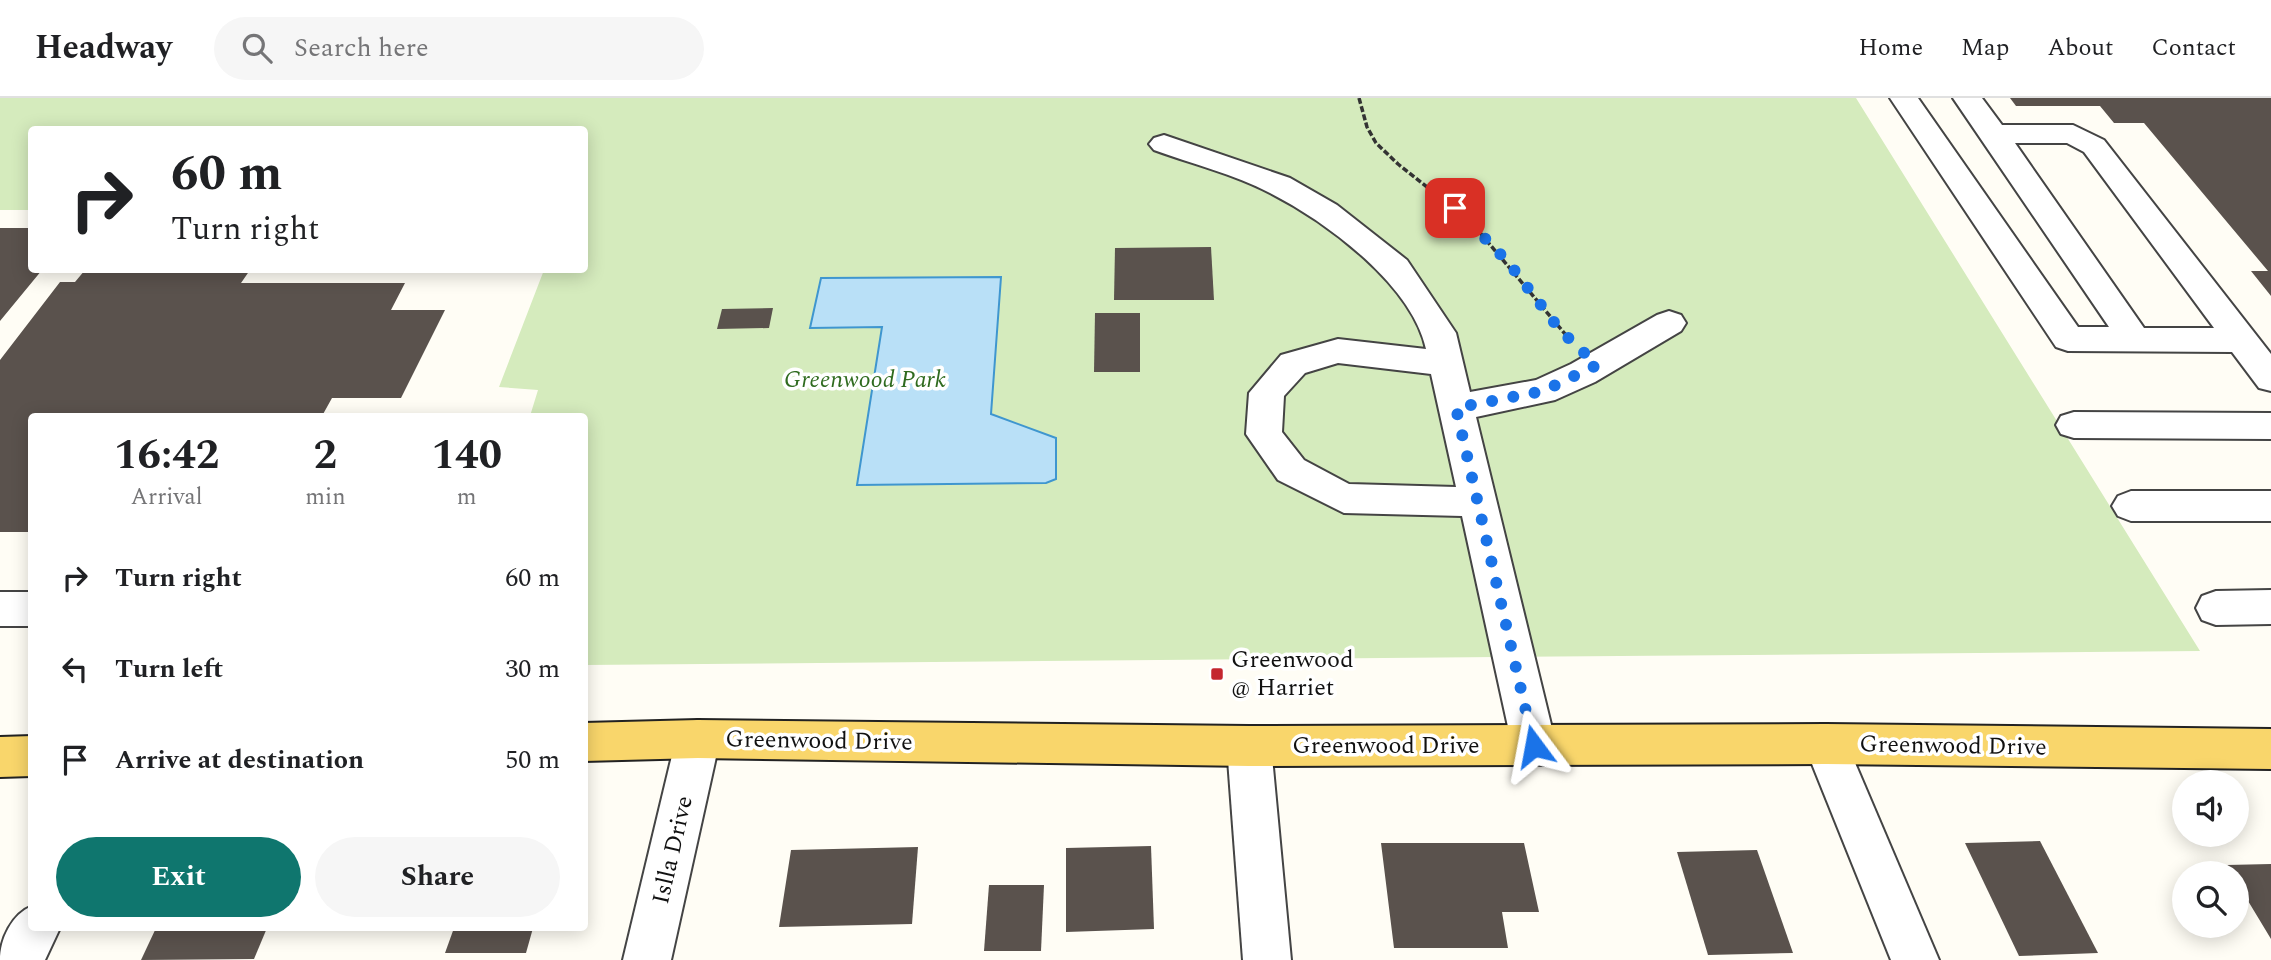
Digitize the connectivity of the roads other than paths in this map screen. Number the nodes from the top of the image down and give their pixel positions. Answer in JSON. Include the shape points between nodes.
{"nodes":[{"id":1,"x":1904,"y":98,"type":"edge"},
{"id":2,"x":1967,"y":98,"type":"edge"},
{"id":3,"x":1994,"y":134,"type":"junction"},
{"id":4,"x":1164,"y":144,"type":"dead end"},
{"id":5,"x":1670,"y":323,"type":"dead end"},
{"id":6,"x":2135,"y":340,"type":"junction"},
{"id":7,"x":2241,"y":340,"type":"junction"},
{"id":8,"x":1446,"y":364,"type":"junction"},
{"id":9,"x":2271,"y":379,"type":"edge"},
{"id":10,"x":1456,"y":408,"type":"junction"},
{"id":11,"x":2074,"y":425,"type":"dead end"},
{"id":12,"x":2271,"y":426,"type":"edge"},
{"id":13,"x":1478,"y":502,"type":"junction"},
{"id":14,"x":2131,"y":506,"type":"dead end"},
{"id":15,"x":2271,"y":506,"type":"edge"},
{"id":16,"x":2271,"y":607,"type":"edge"},
{"id":17,"x":2216,"y":608,"type":"dead end"},
{"id":18,"x":0,"y":609,"type":"edge"},
{"id":19,"x":28,"y":609,"type":"edge"},
{"id":20,"x":698,"y":739,"type":"junction"},
{"id":21,"x":588,"y":742,"type":"edge"},
{"id":22,"x":1826,"y":744,"type":"junction"},
{"id":23,"x":1249,"y":746,"type":"junction"},
{"id":24,"x":1534,"y":746,"type":"junction"},
{"id":25,"x":2271,"y":749,"type":"edge"},
{"id":26,"x":28,"y":756,"type":"edge"},
{"id":27,"x":0,"y":757,"type":"edge"},
{"id":28,"x":34,"y":931,"type":"edge"},
{"id":29,"x":19,"y":960,"type":"edge"},
{"id":30,"x":647,"y":960,"type":"edge"},
{"id":31,"x":1267,"y":960,"type":"edge"},
{"id":32,"x":1916,"y":960,"type":"edge"}],
"edges":[{"from":1,"to":6,"type":"street","via":[[2068,339]]},
{"from":2,"to":3,"type":"street"},
{"from":3,"to":6,"type":"street"},
{"from":3,"to":7,"type":"street","via":[[2073,134],[2094,146]]},
{"from":4,"to":8,"type":"street","via":[[1279,185],[1326,212],[1396,268],[1439,333]]},
{"from":5,"to":10,"type":"street","via":[[1543,391]]},
{"from":6,"to":7,"type":"street"},
{"from":7,"to":9,"type":"street"},
{"from":8,"to":10,"type":"street"},
{"from":8,"to":13,"type":"street","via":[[1338,351],[1293,364],[1267,393],[1264,434],[1291,470],[1344,498]]},
{"from":10,"to":13,"type":"street"},
{"from":11,"to":12,"type":"street"},
{"from":13,"to":24,"type":"street"},
{"from":14,"to":15,"type":"street"},
{"from":16,"to":17,"type":"street"},
{"from":18,"to":19,"type":"street"},
{"from":20,"to":21,"type":"main road","name":"Greenwood Drive"},
{"from":20,"to":23,"type":"main road","name":"Greenwood Drive"},
{"from":20,"to":30,"type":"street","name":"Islla Drive"},
{"from":22,"to":24,"type":"main road","name":"Greenwood Drive"},
{"from":22,"to":25,"type":"main road","name":"Greenwood Drive"},
{"from":22,"to":32,"type":"street"},
{"from":23,"to":24,"type":"main road","name":"Greenwood Drive"},
{"from":23,"to":31,"type":"street"},
{"from":26,"to":27,"type":"main road"},
{"from":28,"to":29,"type":"street"}]}
